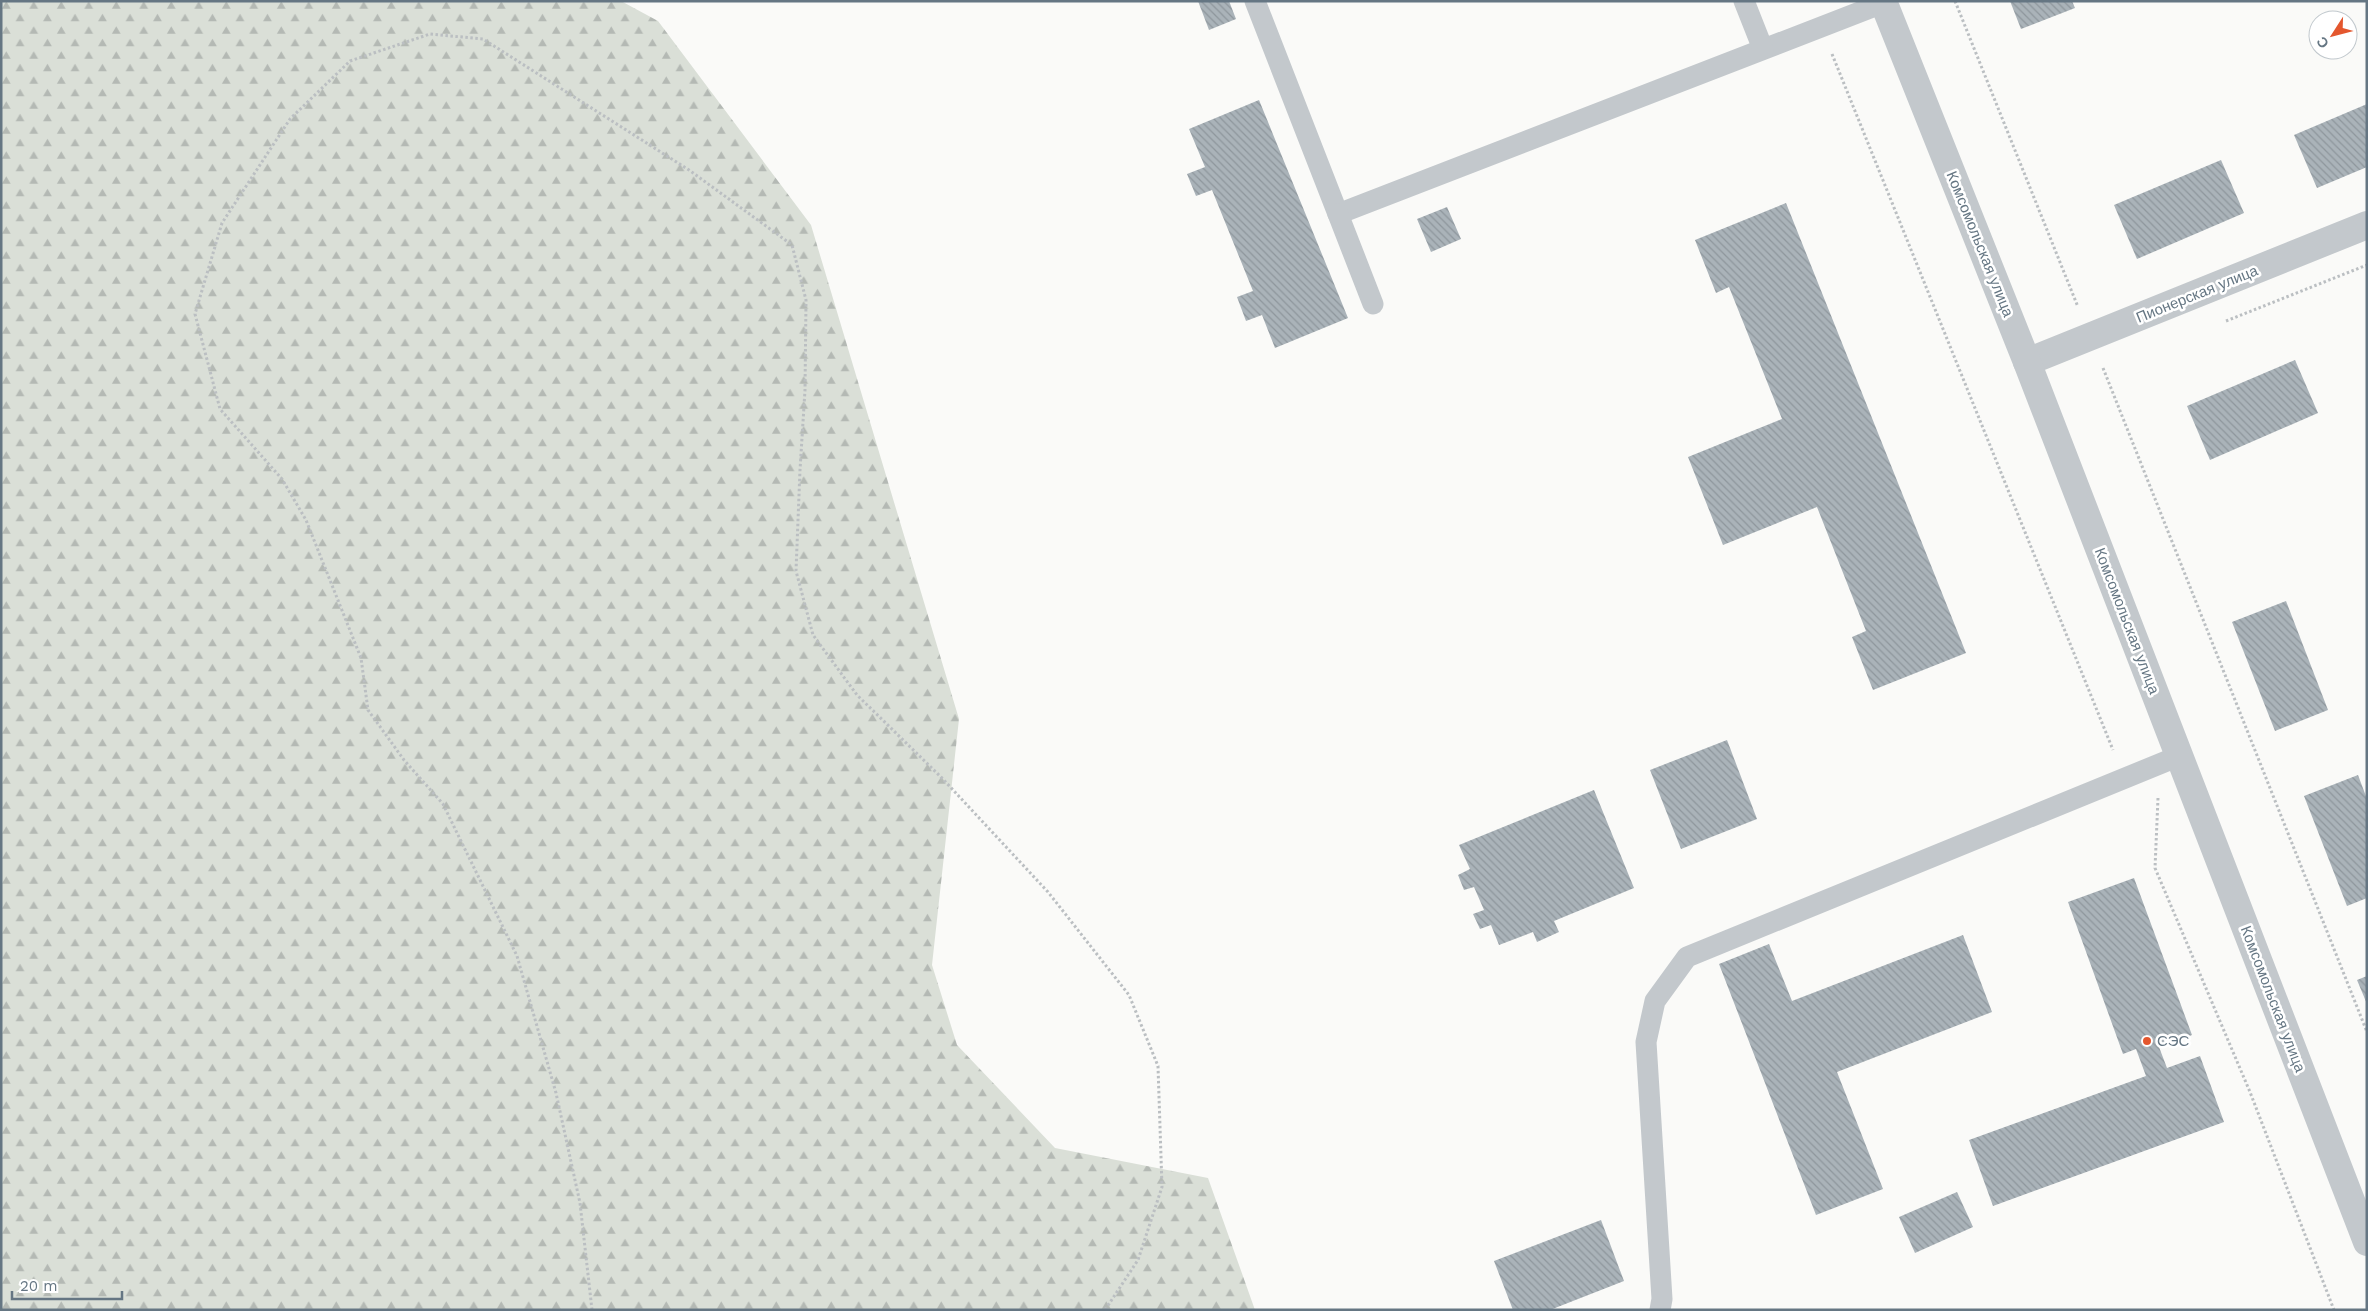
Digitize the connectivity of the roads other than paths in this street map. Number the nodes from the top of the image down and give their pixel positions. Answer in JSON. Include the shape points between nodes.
{"nodes":[{"id":1,"x":1255,"y":1,"type":"edge"},
{"id":2,"x":1744,"y":1,"type":"edge"},
{"id":3,"x":1883,"y":2,"type":"edge"},
{"id":4,"x":1763,"y":49,"type":"junction"},
{"id":5,"x":1338,"y":214,"type":"junction"},
{"id":6,"x":2367,"y":225,"type":"edge"},
{"id":7,"x":1374,"y":304,"type":"dead end"},
{"id":8,"x":2027,"y":362,"type":"junction"},
{"id":9,"x":2169,"y":760,"type":"junction"},
{"id":10,"x":2367,"y":1242,"type":"edge"},
{"id":11,"x":1660,"y":1310,"type":"edge"}],
"edges":[{"from":1,"to":5,"type":"lane"},
{"from":2,"to":4,"type":"lane"},
{"from":3,"to":4,"type":"lane"},
{"from":3,"to":8,"type":"street","name":"Комсомольская улица"},
{"from":4,"to":5,"type":"lane"},
{"from":5,"to":7,"type":"lane"},
{"from":6,"to":8,"type":"street","name":"Пионерская улица"},
{"from":8,"to":9,"type":"street","name":"Комсомольская улица"},
{"from":9,"to":10,"type":"street","name":"Комсомольская улица"},
{"from":9,"to":11,"type":"lane","via":[[1687,957],[1655,1001],[1646,1042],[1662,1299]]}]}
